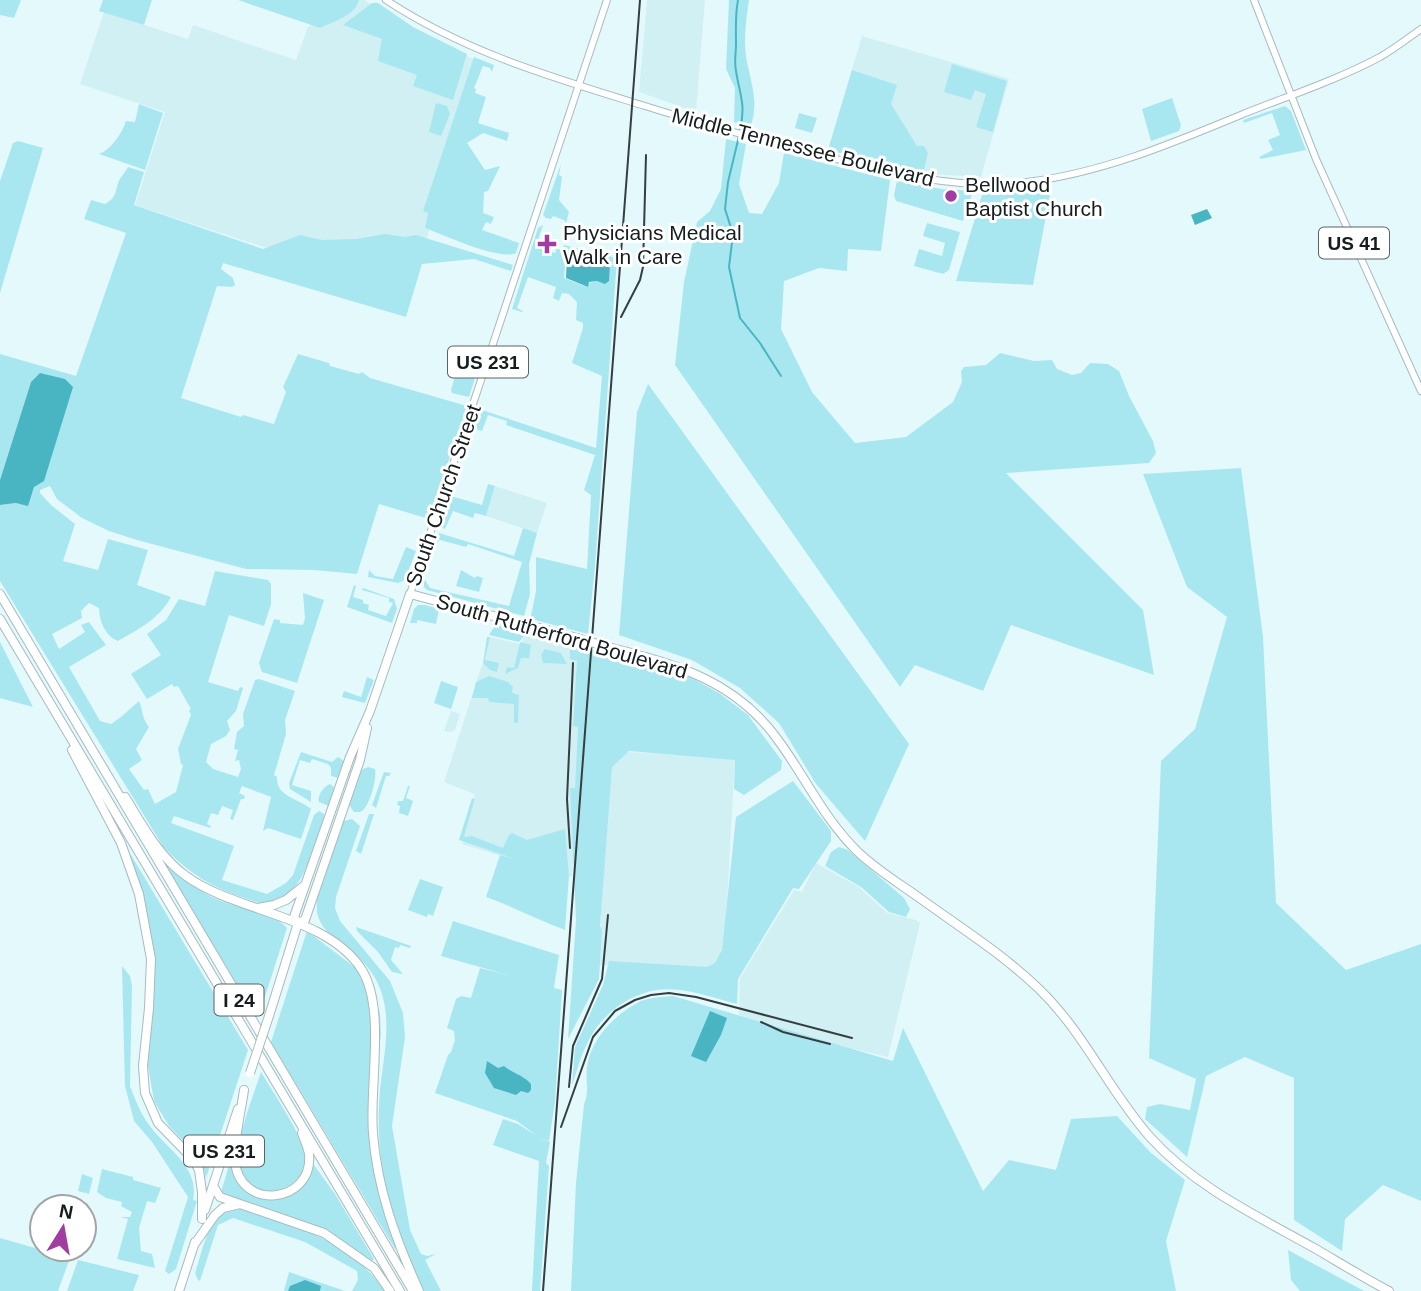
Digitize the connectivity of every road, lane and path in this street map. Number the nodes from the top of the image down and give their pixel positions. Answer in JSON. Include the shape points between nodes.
{"nodes":[{"id":1,"x":386,"y":0,"type":"edge"},
{"id":2,"x":607,"y":0,"type":"edge"},
{"id":3,"x":1254,"y":0,"type":"edge"},
{"id":4,"x":1421,"y":29,"type":"edge"},
{"id":5,"x":578,"y":85,"type":"junction"},
{"id":6,"x":1290,"y":95,"type":"junction"},
{"id":7,"x":1421,"y":391,"type":"edge"},
{"id":8,"x":0,"y":594,"type":"edge"},
{"id":9,"x":410,"y":594,"type":"junction"},
{"id":10,"x":0,"y":619,"type":"edge"},
{"id":11,"x":66,"y":708,"type":"junction"},
{"id":12,"x":370,"y":711,"type":"junction"},
{"id":13,"x":57,"y":715,"type":"junction"},
{"id":14,"x":306,"y":885,"type":"junction"},
{"id":15,"x":255,"y":908,"type":"junction"},
{"id":16,"x":298,"y":923,"type":"junction"},
{"id":17,"x":244,"y":1090,"type":"junction"},
{"id":18,"x":295,"y":1114,"type":"junction"},
{"id":19,"x":213,"y":1186,"type":"junction"},
{"id":20,"x":240,"y":1204,"type":"junction"},
{"id":21,"x":202,"y":1219,"type":"junction"},
{"id":22,"x":194,"y":1245,"type":"junction"},
{"id":23,"x":179,"y":1291,"type":"edge"},
{"id":24,"x":390,"y":1291,"type":"edge"},
{"id":25,"x":400,"y":1291,"type":"edge"},
{"id":26,"x":413,"y":1291,"type":"edge"},
{"id":27,"x":419,"y":1291,"type":"edge"},
{"id":28,"x":1389,"y":1291,"type":"edge"}],
"edges":[{"from":1,"to":5,"type":"main road","name":"Middle Tennessee Boulevard","via":[[473,49]]},
{"from":2,"to":5,"type":"main road","name":"South Church Street","number":"US 231"},
{"from":3,"to":6,"type":"main road","number":"US 41"},
{"from":4,"to":6,"type":"main road","name":"Middle Tennessee Boulevard","via":[[1380,57]]},
{"from":5,"to":6,"type":"main road","name":"Middle Tennessee Boulevard","via":[[729,131],[956,183],[1025,183],[1101,167]]},
{"from":5,"to":9,"type":"main road","name":"South Church Street","number":"US 231"},
{"from":6,"to":7,"type":"main road","number":"US 41"},
{"from":8,"to":11,"type":"highway","number":"I 24"},
{"from":9,"to":12,"type":"highway","name":"South Church Street","number":"US 231"},
{"from":9,"to":28,"type":"highway","name":"South Rutherford Boulevard","bridge":true,"via":[[691,670],[747,706],[778,740],[827,819],[857,852],[1040,990],[1076,1032],[1137,1121],[1178,1163],[1217,1194]]},
{"from":10,"to":13,"type":"highway","number":"I 24"},
{"from":11,"to":15,"type":"highway","via":[[161,852],[185,876],[233,902]]},
{"from":11,"to":26,"type":"highway","number":"I 24"},
{"from":12,"to":14,"type":"highway","name":"South Church Street","number":"US 231"},
{"from":12,"to":16,"type":"highway","name":"South Church Street","number":"US 231","via":[[360,760],[305,920]]},
{"from":13,"to":18,"type":"highway","number":"I 24"},
{"from":13,"to":21,"type":"highway","via":[[121,843],[139,894],[151,959],[145,1093],[158,1123],[199,1170]]},
{"from":14,"to":15,"type":"highway","via":[[286,900]]},
{"from":14,"to":16,"type":"highway","name":"South Church Street","number":"US 231","via":[[295,917]]},
{"from":15,"to":16,"type":"highway"},
{"from":16,"to":17,"type":"highway","name":"South Church Street","number":"US 231","bridge":true},
{"from":16,"to":27,"type":"highway","via":[[348,954],[362,970],[372,994],[371,1093],[381,1189],[398,1245]]},
{"from":17,"to":18,"type":"highway","via":[[235,1160],[240,1178],[254,1192],[286,1194],[308,1171],[309,1153]]},
{"from":17,"to":19,"type":"highway","name":"South Church Street","number":"US 231"},
{"from":18,"to":25,"type":"highway","number":"I 24"},
{"from":19,"to":20,"type":"highway","via":[[220,1197]]},
{"from":19,"to":21,"type":"highway","name":"South Church Street","number":"US 231"},
{"from":20,"to":22,"type":"highway","via":[[215,1215]]},
{"from":20,"to":24,"type":"highway","via":[[324,1233],[374,1268]]},
{"from":21,"to":22,"type":"highway","name":"South Church Street","number":"US 231"},
{"from":22,"to":23,"type":"highway","name":"South Church Street","number":"US 231"}]}
